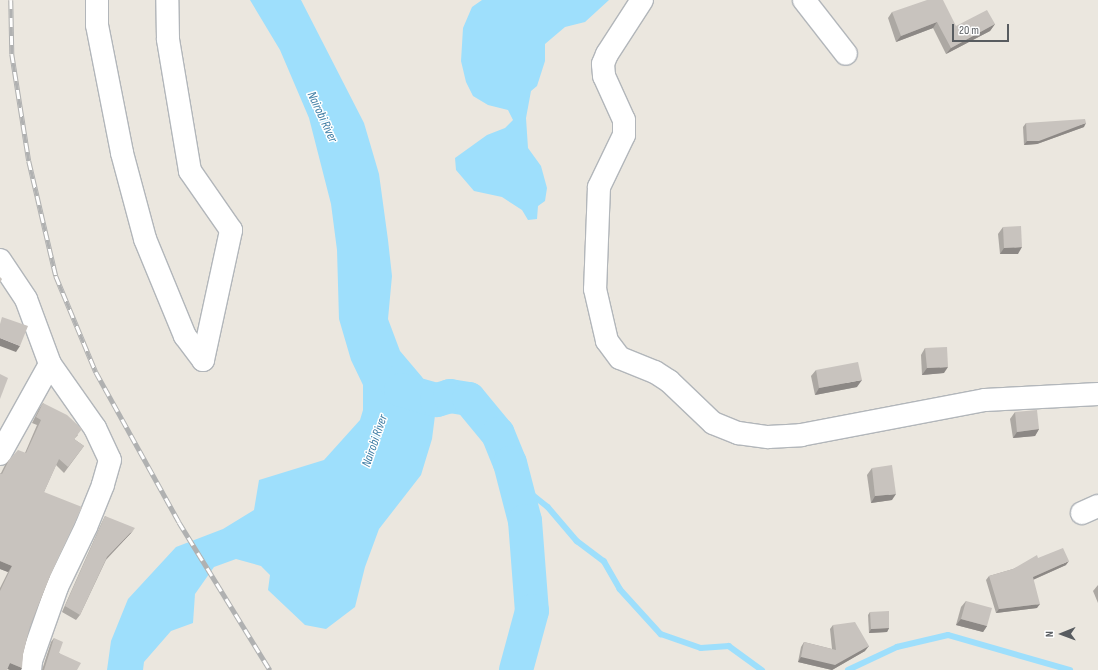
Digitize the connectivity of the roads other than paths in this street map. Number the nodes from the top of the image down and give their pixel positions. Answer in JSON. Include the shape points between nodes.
{"nodes":[{"id":1,"x":97,"y":0,"type":"edge"},
{"id":2,"x":167,"y":0,"type":"edge"},
{"id":3,"x":642,"y":0,"type":"edge"},
{"id":4,"x":804,"y":0,"type":"edge"},
{"id":5,"x":846,"y":54,"type":"dead end"},
{"id":6,"x":0,"y":260,"type":"edge"},
{"id":7,"x":50,"y":364,"type":"junction"},
{"id":8,"x":1098,"y":394,"type":"edge"},
{"id":9,"x":0,"y":454,"type":"edge"},
{"id":10,"x":30,"y":670,"type":"edge"}],
"edges":[{"from":1,"to":2,"type":"street","via":[[97,25],[120,146],[145,239],[185,336],[203,360],[231,230],[190,171],[168,39]]},
{"from":3,"to":8,"type":"street","via":[[603,64],[604,76],[624,120],[624,134],[599,187],[595,289],[607,341],[620,358],[655,372],[669,381],[713,423],[738,433],[768,437],[801,435],[985,400]]},
{"from":4,"to":5,"type":"street"},
{"from":6,"to":7,"type":"street","via":[[26,299]]},
{"from":7,"to":9,"type":"street"},
{"from":7,"to":10,"type":"street","via":[[95,428],[110,460],[86,527],[57,587],[30,660]]}]}
